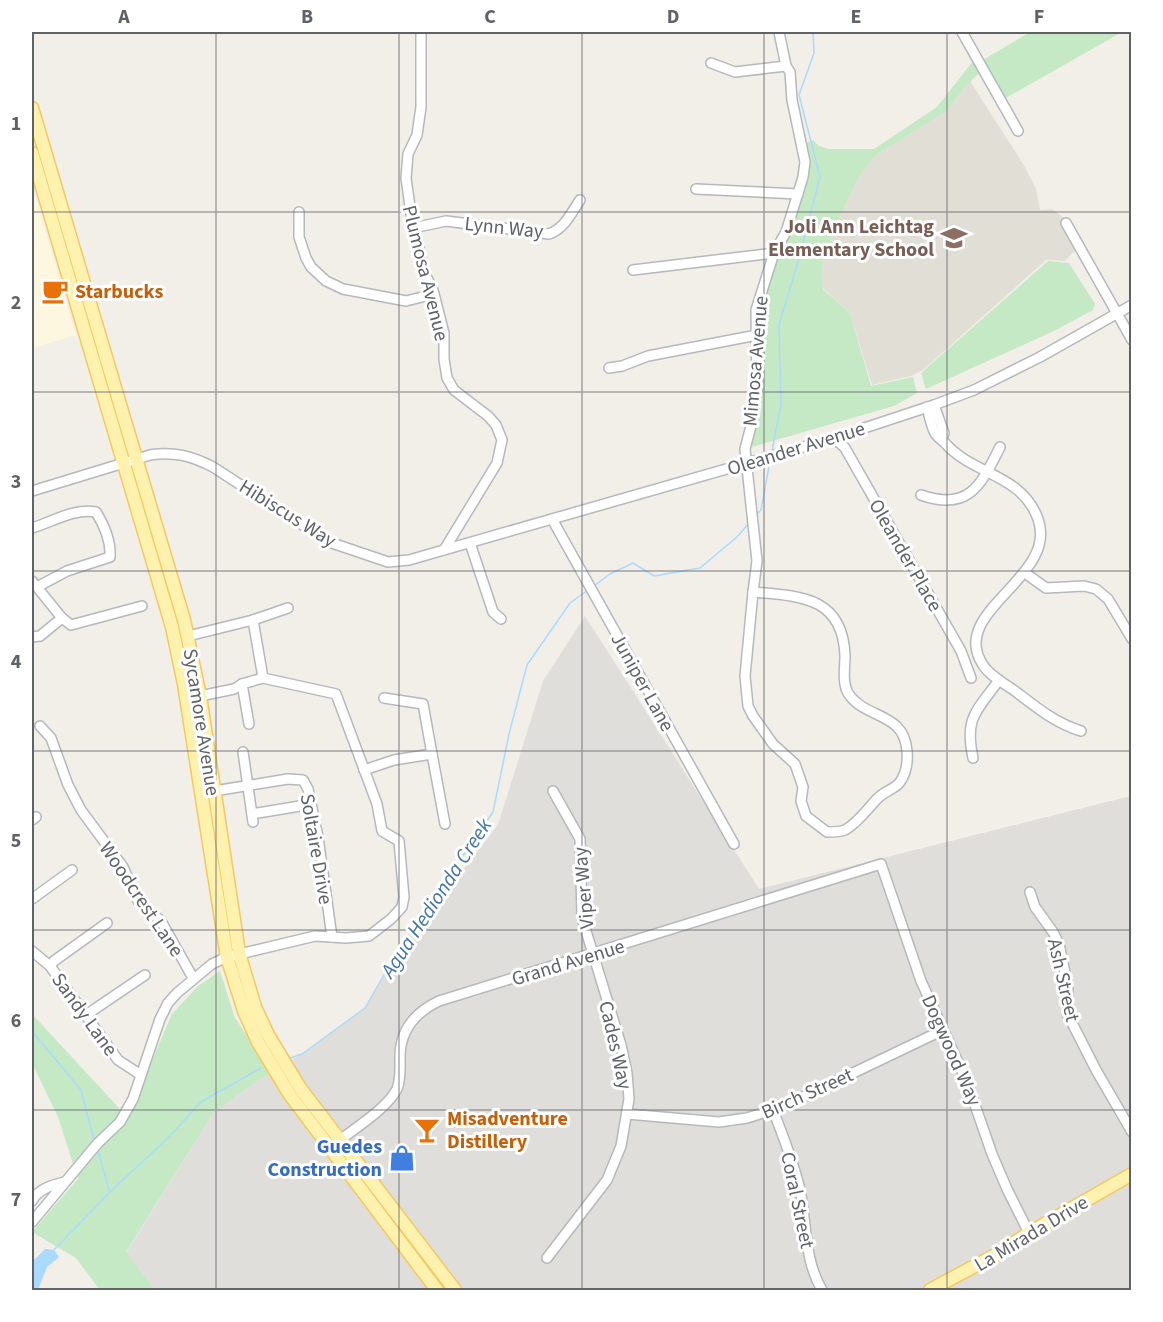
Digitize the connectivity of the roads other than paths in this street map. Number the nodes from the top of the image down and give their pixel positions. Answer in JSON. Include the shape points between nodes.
{"nodes":[{"id":1,"x":421,"y":32,"type":"edge"},
{"id":2,"x":779,"y":32,"type":"edge"},
{"id":3,"x":962,"y":32,"type":"edge"},
{"id":4,"x":711,"y":63,"type":"dead end"},
{"id":5,"x":786,"y":66,"type":"junction"},
{"id":6,"x":32,"y":108,"type":"edge"},
{"id":7,"x":1018,"y":131,"type":"dead end"},
{"id":8,"x":32,"y":153,"type":"edge"},
{"id":9,"x":696,"y":189,"type":"dead end"},
{"id":10,"x":798,"y":194,"type":"junction"},
{"id":11,"x":580,"y":200,"type":"dead end"},
{"id":12,"x":299,"y":212,"type":"dead end"},
{"id":13,"x":1066,"y":223,"type":"dead end"},
{"id":14,"x":414,"y":228,"type":"junction"},
{"id":15,"x":774,"y":253,"type":"junction"},
{"id":16,"x":633,"y":270,"type":"dead end"},
{"id":17,"x":434,"y":294,"type":"junction"},
{"id":18,"x":1131,"y":305,"type":"edge"},
{"id":19,"x":1117,"y":313,"type":"junction"},
{"id":20,"x":757,"y":335,"type":"junction"},
{"id":21,"x":1131,"y":340,"type":"edge"},
{"id":22,"x":609,"y":368,"type":"dead end"},
{"id":23,"x":931,"y":406,"type":"junction"},
{"id":24,"x":831,"y":439,"type":"junction"},
{"id":25,"x":1000,"y":447,"type":"dead end"},
{"id":26,"x":129,"y":461,"type":"junction"},
{"id":27,"x":745,"y":464,"type":"junction"},
{"id":28,"x":987,"y":472,"type":"junction"},
{"id":29,"x":32,"y":491,"type":"edge"},
{"id":30,"x":921,"y":495,"type":"dead end"},
{"id":31,"x":552,"y":519,"type":"junction"},
{"id":32,"x":32,"y":528,"type":"edge"},
{"id":33,"x":470,"y":543,"type":"junction"},
{"id":34,"x":444,"y":550,"type":"junction"},
{"id":35,"x":1025,"y":573,"type":"junction"},
{"id":36,"x":34,"y":584,"type":"edge"},
{"id":37,"x":753,"y":592,"type":"junction"},
{"id":38,"x":142,"y":606,"type":"dead end"},
{"id":39,"x":288,"y":608,"type":"dead end"},
{"id":40,"x":62,"y":618,"type":"junction"},
{"id":41,"x":501,"y":619,"type":"dead end"},
{"id":42,"x":254,"y":620,"type":"junction"},
{"id":43,"x":188,"y":636,"type":"junction"},
{"id":44,"x":32,"y":637,"type":"edge"},
{"id":45,"x":1131,"y":639,"type":"edge"},
{"id":46,"x":263,"y":678,"type":"junction"},
{"id":47,"x":971,"y":678,"type":"dead end"},
{"id":48,"x":999,"y":680,"type":"junction"},
{"id":49,"x":242,"y":684,"type":"junction"},
{"id":50,"x":199,"y":693,"type":"junction"},
{"id":51,"x":384,"y":698,"type":"dead end"},
{"id":52,"x":249,"y":724,"type":"dead end"},
{"id":53,"x":40,"y":726,"type":"dead end"},
{"id":54,"x":1081,"y":731,"type":"dead end"},
{"id":55,"x":243,"y":752,"type":"dead end"},
{"id":56,"x":432,"y":754,"type":"junction"},
{"id":57,"x":973,"y":758,"type":"dead end"},
{"id":58,"x":364,"y":770,"type":"junction"},
{"id":59,"x":247,"y":786,"type":"junction"},
{"id":60,"x":214,"y":791,"type":"junction"},
{"id":61,"x":552,"y":791,"type":"dead end"},
{"id":62,"x":300,"y":806,"type":"dead end"},
{"id":63,"x":445,"y":824,"type":"dead end"},
{"id":64,"x":734,"y":844,"type":"dead end"},
{"id":65,"x":881,"y":864,"type":"joint"},
{"id":66,"x":72,"y":870,"type":"dead end"},
{"id":67,"x":1030,"y":892,"type":"dead end"},
{"id":68,"x":32,"y":899,"type":"edge"},
{"id":69,"x":107,"y":924,"type":"dead end"},
{"id":70,"x":332,"y":937,"type":"junction"},
{"id":71,"x":32,"y":951,"type":"edge"},
{"id":72,"x":592,"y":954,"type":"junction"},
{"id":73,"x":233,"y":955,"type":"junction"},
{"id":74,"x":50,"y":966,"type":"junction"},
{"id":75,"x":145,"y":975,"type":"dead end"},
{"id":76,"x":193,"y":978,"type":"junction"},
{"id":77,"x":86,"y":1015,"type":"junction"},
{"id":78,"x":942,"y":1030,"type":"junction"},
{"id":79,"x":141,"y":1075,"type":"junction"},
{"id":80,"x":773,"y":1110,"type":"junction"},
{"id":81,"x":627,"y":1114,"type":"junction"},
{"id":82,"x":1131,"y":1131,"type":"edge"},
{"id":83,"x":335,"y":1143,"type":"junction"},
{"id":84,"x":1131,"y":1174,"type":"edge"},
{"id":85,"x":65,"y":1182,"type":"junction"},
{"id":86,"x":32,"y":1201,"type":"edge"},
{"id":87,"x":32,"y":1222,"type":"edge"},
{"id":88,"x":1029,"y":1233,"type":"junction"},
{"id":89,"x":547,"y":1258,"type":"dead end"},
{"id":90,"x":437,"y":1290,"type":"edge"},
{"id":91,"x":455,"y":1290,"type":"edge"},
{"id":92,"x":822,"y":1290,"type":"edge"},
{"id":93,"x":930,"y":1290,"type":"edge"}],
"edges":[{"from":1,"to":14,"type":"street","name":"Plumosa Avenue","via":[[421,106],[406,178]]},
{"from":2,"to":5,"type":"street","name":"Mimosa Avenue"},
{"from":3,"to":7,"type":"street"},
{"from":4,"to":5,"type":"street","via":[[735,72]]},
{"from":5,"to":10,"type":"street","name":"Mimosa Avenue","via":[[804,155]]},
{"from":6,"to":26,"type":"main road","name":"Sycamore Avenue"},
{"from":8,"to":26,"type":"main road","name":"Sycamore Avenue"},
{"from":9,"to":10,"type":"street"},
{"from":10,"to":15,"type":"street","name":"Mimosa Avenue","via":[[786,232]]},
{"from":11,"to":14,"type":"street","name":"Lynn Way","via":[[565,224],[549,234],[446,221]]},
{"from":12,"to":17,"type":"street","via":[[299,237],[306,258],[326,281],[343,290],[406,301]]},
{"from":13,"to":19,"type":"street"},
{"from":14,"to":17,"type":"street","name":"Plumosa Avenue","via":[[422,268]]},
{"from":15,"to":16,"type":"street"},
{"from":15,"to":20,"type":"street","name":"Mimosa Avenue","via":[[756,310]]},
{"from":17,"to":34,"type":"street","name":"Plumosa Avenue","via":[[444,333],[447,378],[454,390],[496,425],[502,441],[497,463]]},
{"from":18,"to":19,"type":"street","name":"Oleander Avenue"},
{"from":19,"to":21,"type":"street"},
{"from":19,"to":23,"type":"street","name":"Oleander Avenue","via":[[974,390]]},
{"from":20,"to":22,"type":"street","via":[[648,356]]},
{"from":20,"to":27,"type":"street","name":"Mimosa Avenue","via":[[757,388]]},
{"from":23,"to":24,"type":"street","name":"Oleander Avenue"},
{"from":23,"to":28,"type":"street","via":[[936,435],[952,452]]},
{"from":24,"to":27,"type":"street","name":"Oleander Avenue"},
{"from":24,"to":47,"type":"street","name":"Oleander Place","via":[[845,448],[961,651]]},
{"from":25,"to":28,"type":"street"},
{"from":26,"to":29,"type":"street","name":"Hibiscus Way"},
{"from":26,"to":34,"type":"street","name":"Hibiscus Way","via":[[162,453],[198,459],[329,542],[388,562]]},
{"from":26,"to":43,"type":"main road","name":"Sycamore Avenue"},
{"from":26,"to":73,"type":"main road","name":"Sycamore Avenue","via":[[177,651]]},
{"from":27,"to":31,"type":"street","name":"Oleander Avenue"},
{"from":27,"to":37,"type":"street","name":"Mimosa Avenue","via":[[755,534]]},
{"from":28,"to":30,"type":"street","via":[[978,488],[960,500],[936,501]]},
{"from":28,"to":35,"type":"street","via":[[1022,492],[1039,521],[1038,547]]},
{"from":31,"to":33,"type":"street","name":"Oleander Avenue"},
{"from":31,"to":64,"type":"street","name":"Juniper Lane"},
{"from":32,"to":36,"type":"street","via":[[75,513],[96,512],[110,549],[110,557]]},
{"from":33,"to":34,"type":"street","name":"Oleander Avenue"},
{"from":33,"to":41,"type":"street","via":[[493,612]]},
{"from":35,"to":45,"type":"street","via":[[1046,588],[1084,586],[1096,590],[1108,599]]},
{"from":35,"to":48,"type":"street","via":[[986,615],[978,631],[977,653],[984,667]]},
{"from":36,"to":40,"type":"street"},
{"from":37,"to":37,"type":"street","name":"Mimosa Avenue","via":[[745,676],[748,706],[773,744],[795,764],[806,816],[827,832],[842,831],[900,782],[908,759],[906,741],[894,723],[854,700],[848,692],[843,637],[834,617],[803,598]]},
{"from":38,"to":40,"type":"street","via":[[71,626]]},
{"from":39,"to":42,"type":"street"},
{"from":40,"to":44,"type":"street","via":[[40,636]]},
{"from":42,"to":43,"type":"street"},
{"from":42,"to":46,"type":"street"},
{"from":43,"to":50,"type":"main road","name":"Sycamore Avenue"},
{"from":46,"to":49,"type":"street"},
{"from":46,"to":58,"type":"street","via":[[336,694]]},
{"from":48,"to":54,"type":"street","via":[[1063,726]]},
{"from":48,"to":57,"type":"street","via":[[971,721]]},
{"from":49,"to":50,"type":"street","via":[[234,689]]},
{"from":49,"to":52,"type":"street"},
{"from":50,"to":60,"type":"main road","name":"Sycamore Avenue"},
{"from":51,"to":56,"type":"street","via":[[423,704]]},
{"from":53,"to":76,"type":"street","name":"Woodcrest Lane","via":[[51,738],[81,810],[123,867],[138,902],[160,921]]},
{"from":55,"to":59,"type":"street"},
{"from":56,"to":58,"type":"street"},
{"from":56,"to":63,"type":"street"},
{"from":58,"to":70,"type":"street","via":[[382,831],[399,841],[404,897],[402,907],[369,936]]},
{"from":59,"to":60,"type":"street","name":"Soltaire Drive"},
{"from":59,"to":62,"type":"street","via":[[252,818]]},
{"from":59,"to":70,"type":"street","name":"Soltaire Drive","via":[[303,780],[318,837]]},
{"from":60,"to":73,"type":"main road","name":"Sycamore Avenue"},
{"from":61,"to":72,"type":"street","name":"Viper Way","via":[[580,839],[582,918]]},
{"from":65,"to":72,"type":"street","name":"Grand Avenue"},
{"from":65,"to":78,"type":"street","name":"Dogwood Way"},
{"from":66,"to":68,"type":"street"},
{"from":67,"to":82,"type":"street","name":"Ash Street","via":[[1059,945],[1068,987],[1067,1012]]},
{"from":69,"to":74,"type":"street"},
{"from":70,"to":73,"type":"street","via":[[298,939]]},
{"from":71,"to":74,"type":"street","name":"Sandy Lane"},
{"from":72,"to":81,"type":"street","name":"Cades Way","via":[[621,1045],[627,1073]]},
{"from":72,"to":83,"type":"street","name":"Grand Avenue","via":[[428,1007],[408,1024],[403,1034],[397,1089],[377,1111]]},
{"from":73,"to":76,"type":"street","via":[[212,963]]},
{"from":73,"to":83,"type":"main road","name":"Sycamore Avenue","via":[[244,1011],[258,1042],[290,1095]]},
{"from":74,"to":77,"type":"street","name":"Sandy Lane"},
{"from":75,"to":77,"type":"street"},
{"from":76,"to":79,"type":"street","via":[[168,1003]]},
{"from":77,"to":79,"type":"street","name":"Sandy Lane","via":[[118,1060]]},
{"from":78,"to":80,"type":"street","name":"Birch Street"},
{"from":78,"to":88,"type":"street","name":"Dogwood Way"},
{"from":79,"to":85,"type":"street","via":[[120,1122]]},
{"from":80,"to":81,"type":"street","name":"Birch Street","via":[[719,1122]]},
{"from":80,"to":92,"type":"street","name":"Coral Street","via":[[795,1170],[804,1235]]},
{"from":81,"to":89,"type":"street","name":"Cades Way","via":[[621,1146],[607,1180]]},
{"from":83,"to":90,"type":"main road","name":"Sycamore Avenue"},
{"from":83,"to":91,"type":"main road","name":"Sycamore Avenue"},
{"from":84,"to":88,"type":"main road","name":"La Mirada Drive"},
{"from":85,"to":86,"type":"street","via":[[50,1186]]},
{"from":85,"to":87,"type":"street"},
{"from":88,"to":93,"type":"main road","name":"La Mirada Drive"}]}
